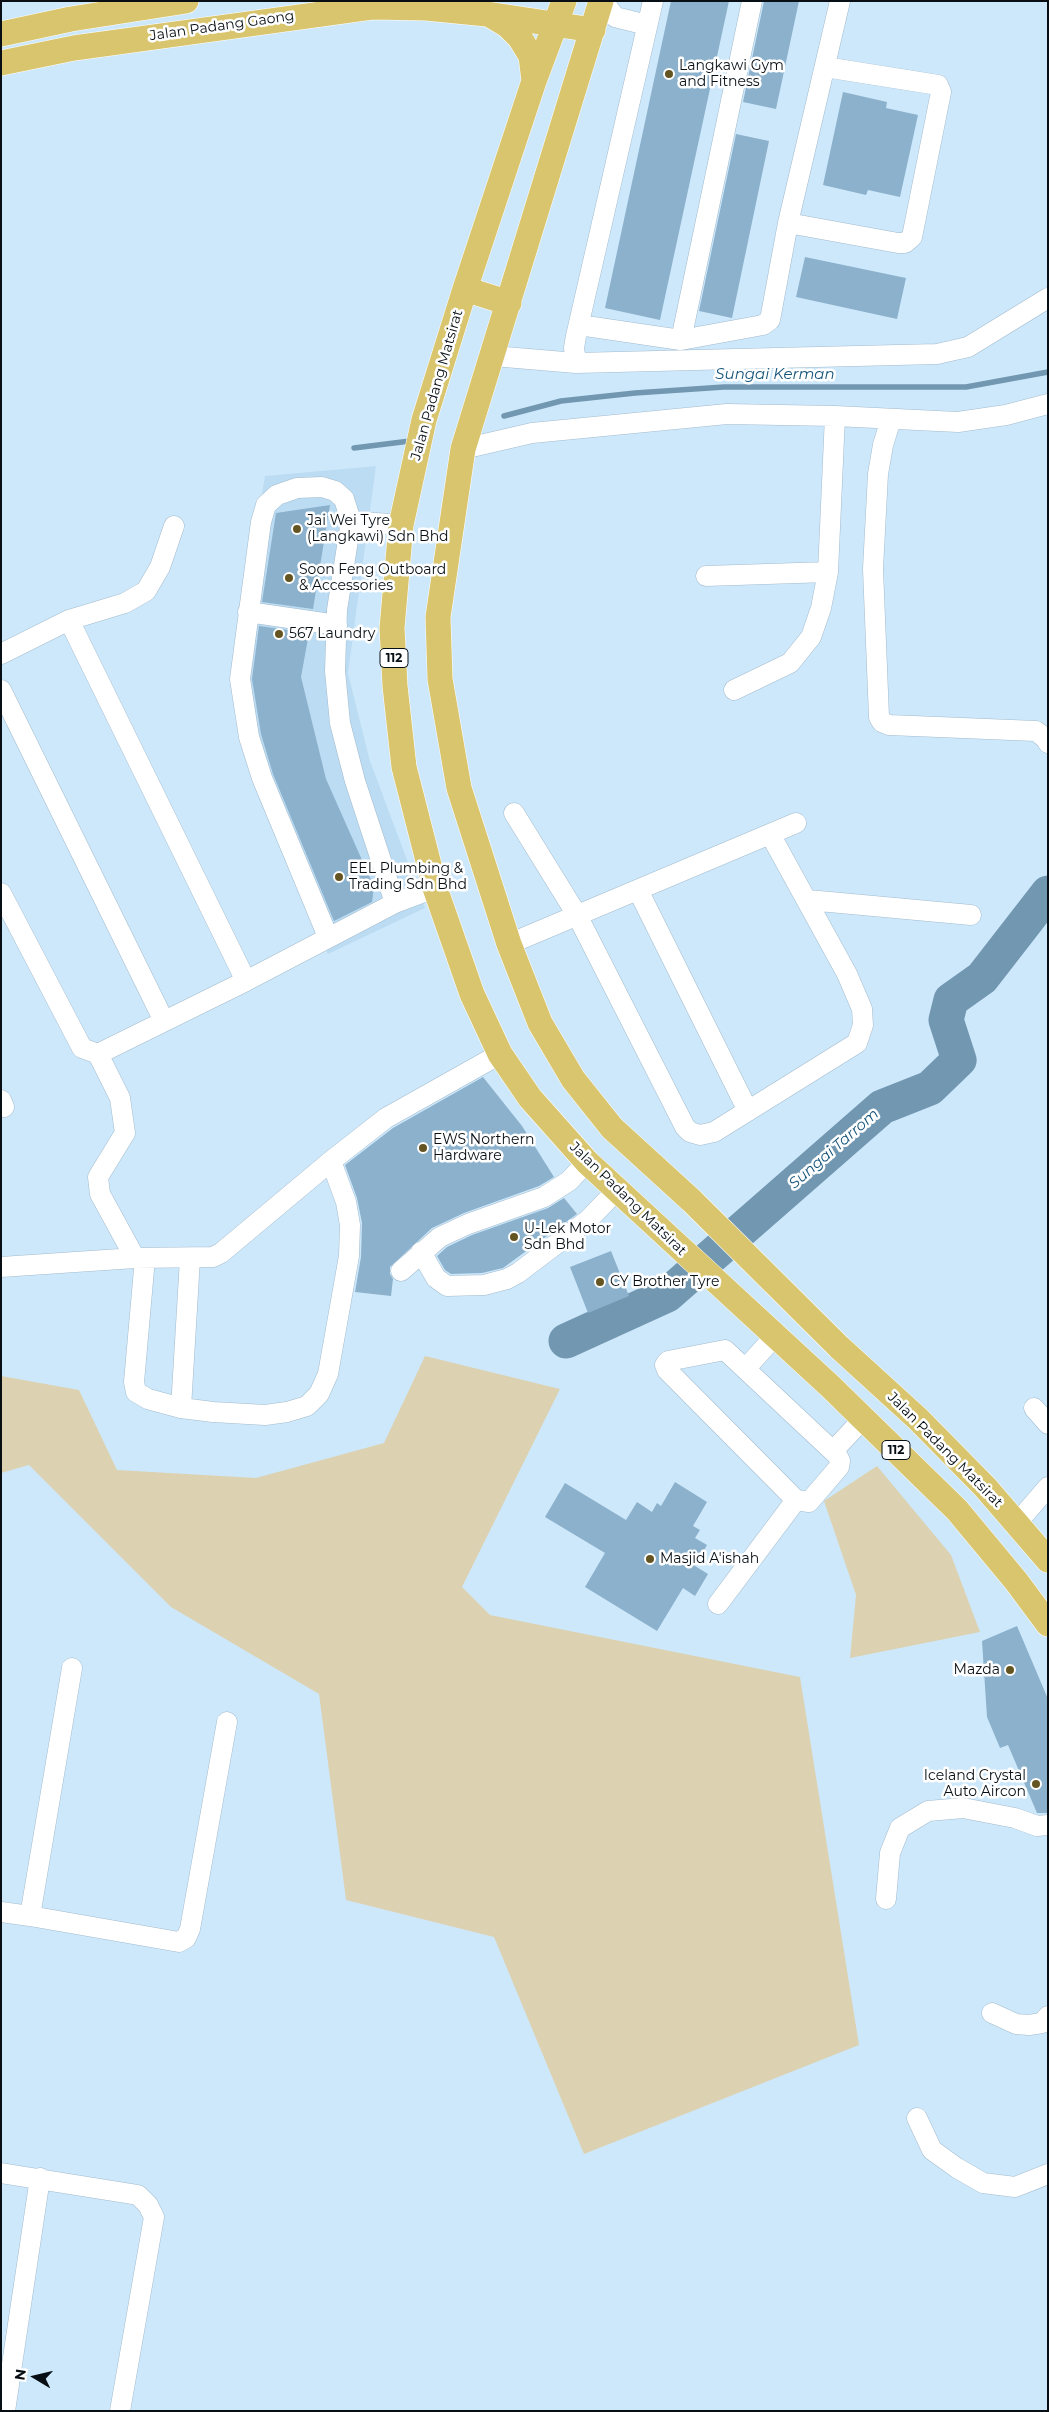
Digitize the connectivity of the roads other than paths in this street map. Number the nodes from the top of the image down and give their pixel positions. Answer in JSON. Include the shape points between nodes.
{"nodes":[{"id":1,"x":186,"y":1,"type":"edge"},
{"id":2,"x":564,"y":1,"type":"edge"},
{"id":3,"x":653,"y":1,"type":"edge"},
{"id":4,"x":752,"y":1,"type":"edge"},
{"id":5,"x":840,"y":1,"type":"edge"},
{"id":6,"x":607,"y":7,"type":"edge"},
{"id":7,"x":487,"y":14,"type":"junction"},
{"id":8,"x":71,"y":19,"type":"junction"},
{"id":9,"x":555,"y":25,"type":"junction"},
{"id":10,"x":648,"y":25,"type":"junction"},
{"id":11,"x":593,"y":30,"type":"junction"},
{"id":12,"x":1,"y":34,"type":"edge"},
{"id":13,"x":74,"y":48,"type":"junction"},
{"id":14,"x":1,"y":63,"type":"edge"},
{"id":15,"x":826,"y":67,"type":"junction"},
{"id":16,"x":534,"y":81,"type":"junction"},
{"id":17,"x":788,"y":223,"type":"junction"},
{"id":18,"x":465,"y":289,"type":"junction"},
{"id":19,"x":1048,"y":298,"type":"edge"},
{"id":20,"x":509,"y":303,"type":"junction"},
{"id":21,"x":579,"y":325,"type":"junction"},
{"id":22,"x":681,"y":340,"type":"junction"},
{"id":23,"x":493,"y":356,"type":"junction"},
{"id":24,"x":576,"y":363,"type":"junction"},
{"id":25,"x":1048,"y":404,"type":"edge"},
{"id":26,"x":835,"y":416,"type":"junction"},
{"id":27,"x":891,"y":419,"type":"junction"},
{"id":28,"x":463,"y":449,"type":"junction"},
{"id":29,"x":351,"y":521,"type":"junction"},
{"id":30,"x":401,"y":525,"type":"junction"},
{"id":31,"x":174,"y":526,"type":"dead end"},
{"id":32,"x":828,"y":572,"type":"junction"},
{"id":33,"x":706,"y":576,"type":"dead end"},
{"id":34,"x":248,"y":612,"type":"junction"},
{"id":35,"x":69,"y":620,"type":"junction"},
{"id":36,"x":337,"y":625,"type":"junction"},
{"id":37,"x":1,"y":654,"type":"edge"},
{"id":38,"x":1,"y":690,"type":"edge"},
{"id":39,"x":734,"y":690,"type":"dead end"},
{"id":40,"x":1048,"y":743,"type":"edge"},
{"id":41,"x":514,"y":813,"type":"dead end"},
{"id":42,"x":796,"y":823,"type":"dead end"},
{"id":43,"x":770,"y":834,"type":"junction"},
{"id":44,"x":435,"y":888,"type":"junction"},
{"id":45,"x":638,"y":890,"type":"junction"},
{"id":46,"x":1,"y":893,"type":"edge"},
{"id":47,"x":808,"y":900,"type":"junction"},
{"id":48,"x":395,"y":902,"type":"junction"},
{"id":49,"x":578,"y":915,"type":"junction"},
{"id":50,"x":970,"y":916,"type":"dead end"},
{"id":51,"x":328,"y":937,"type":"junction"},
{"id":52,"x":509,"y":944,"type":"junction"},
{"id":53,"x":246,"y":981,"type":"junction"},
{"id":54,"x":164,"y":1021,"type":"junction"},
{"id":55,"x":98,"y":1054,"type":"junction"},
{"id":56,"x":500,"y":1054,"type":"junction"},
{"id":57,"x":748,"y":1111,"type":"junction"},
{"id":58,"x":331,"y":1161,"type":"junction"},
{"id":59,"x":587,"y":1162,"type":"junction"},
{"id":60,"x":616,"y":1191,"type":"junction"},
{"id":61,"x":421,"y":1252,"type":"junction"},
{"id":62,"x":140,"y":1258,"type":"junction"},
{"id":63,"x":190,"y":1259,"type":"junction"},
{"id":64,"x":1,"y":1267,"type":"edge"},
{"id":65,"x":402,"y":1271,"type":"dead end"},
{"id":66,"x":775,"y":1336,"type":"junction"},
{"id":67,"x":746,"y":1368,"type":"junction"},
{"id":68,"x":181,"y":1408,"type":"junction"},
{"id":69,"x":1034,"y":1408,"type":"dead end"},
{"id":70,"x":864,"y":1419,"type":"junction"},
{"id":71,"x":1048,"y":1424,"type":"edge"},
{"id":72,"x":833,"y":1451,"type":"junction"},
{"id":73,"x":1048,"y":1487,"type":"edge"},
{"id":74,"x":796,"y":1500,"type":"junction"},
{"id":75,"x":1016,"y":1524,"type":"junction"},
{"id":76,"x":1048,"y":1560,"type":"edge"},
{"id":77,"x":718,"y":1604,"type":"dead end"},
{"id":78,"x":1048,"y":1624,"type":"edge"},
{"id":79,"x":72,"y":1668,"type":"dead end"},
{"id":80,"x":227,"y":1722,"type":"dead end"},
{"id":81,"x":1048,"y":1825,"type":"edge"},
{"id":82,"x":886,"y":1899,"type":"dead end"},
{"id":83,"x":1,"y":1912,"type":"edge"},
{"id":84,"x":30,"y":1916,"type":"junction"},
{"id":85,"x":992,"y":2013,"type":"dead end"},
{"id":86,"x":1048,"y":2016,"type":"edge"},
{"id":87,"x":917,"y":2118,"type":"dead end"},
{"id":88,"x":1,"y":2172,"type":"edge"},
{"id":89,"x":1048,"y":2174,"type":"edge"},
{"id":90,"x":40,"y":2178,"type":"junction"},
{"id":91,"x":5,"y":2411,"type":"edge"},
{"id":92,"x":120,"y":2411,"type":"edge"}],
"edges":[{"from":1,"to":8,"type":"main road"},
{"from":2,"to":9,"type":"main road","name":"Jalan Padang Matsirat","number":"112"},
{"from":3,"to":10,"type":"street"},
{"from":4,"to":22,"type":"street"},
{"from":5,"to":15,"type":"street"},
{"from":6,"to":10,"type":"street"},
{"from":6,"to":11,"type":"main road","name":"Jalan Padang Matsirat","number":"112"},
{"from":7,"to":9,"type":"main road","name":"Jalan Padang Gaong"},
{"from":7,"to":13,"type":"main road","name":"Jalan Padang Gaong","via":[[372,6]]},
{"from":7,"to":16,"type":"main road","via":[[507,25],[520,38],[531,56]]},
{"from":8,"to":12,"type":"main road"},
{"from":8,"to":13,"type":"main road"},
{"from":9,"to":11,"type":"main road","name":"Jalan Padang Gaong"},
{"from":9,"to":16,"type":"main road","name":"Jalan Padang Matsirat","number":"112"},
{"from":10,"to":21,"type":"street"},
{"from":11,"to":20,"type":"main road","name":"Jalan Padang Matsirat","number":"112"},
{"from":13,"to":14,"type":"main road","name":"Jalan Padang Gaong"},
{"from":15,"to":17,"type":"street"},
{"from":15,"to":17,"type":"street","via":[[938,85],[940,92],[912,237],[905,243],[898,243]]},
{"from":16,"to":18,"type":"main road","name":"Jalan Padang Matsirat","number":"112"},
{"from":17,"to":22,"type":"street","via":[[770,320],[763,325]]},
{"from":18,"to":20,"type":"main road"},
{"from":18,"to":30,"type":"main road","name":"Jalan Padang Matsirat","number":"112","via":[[424,420]]},
{"from":19,"to":24,"type":"street","via":[[968,346],[937,354]]},
{"from":20,"to":23,"type":"main road","name":"Jalan Padang Matsirat","number":"112"},
{"from":21,"to":22,"type":"street"},
{"from":21,"to":24,"type":"street","via":[[574,348]]},
{"from":23,"to":24,"type":"street"},
{"from":23,"to":28,"type":"main road","name":"Jalan Padang Matsirat","number":"112"},
{"from":25,"to":27,"type":"street","via":[[1006,415],[958,422]]},
{"from":26,"to":27,"type":"street"},
{"from":26,"to":28,"type":"street","via":[[726,414],[532,433]]},
{"from":26,"to":32,"type":"street"},
{"from":27,"to":40,"type":"street","via":[[878,474],[873,568],[879,717],[888,725],[1036,731]]},
{"from":28,"to":52,"type":"main road","name":"Jalan Padang Matsirat","number":"112","via":[[438,617],[440,679],[458,788]]},
{"from":29,"to":30,"type":"street"},
{"from":29,"to":34,"type":"street","via":[[344,499],[336,491],[322,487],[297,488],[276,495],[266,505],[261,522]]},
{"from":29,"to":36,"type":"street"},
{"from":30,"to":44,"type":"main road","name":"Jalan Padang Matsirat","number":"112","via":[[392,628],[395,686],[404,766]]},
{"from":31,"to":35,"type":"street","via":[[160,567],[146,591],[125,603]]},
{"from":32,"to":33,"type":"street"},
{"from":32,"to":39,"type":"street","via":[[821,608],[810,637],[790,663]]},
{"from":34,"to":36,"type":"street"},
{"from":34,"to":51,"type":"street","via":[[240,679],[249,737],[262,778]]},
{"from":35,"to":37,"type":"street"},
{"from":35,"to":53,"type":"street"},
{"from":36,"to":48,"type":"street","via":[[340,723],[355,781]]},
{"from":38,"to":54,"type":"street"},
{"from":41,"to":49,"type":"street"},
{"from":42,"to":43,"type":"street"},
{"from":43,"to":45,"type":"street"},
{"from":43,"to":47,"type":"street"},
{"from":44,"to":48,"type":"street"},
{"from":44,"to":56,"type":"main road","name":"Jalan Padang Matsirat","number":"112","via":[[472,994]]},
{"from":45,"to":49,"type":"street"},
{"from":45,"to":57,"type":"street"},
{"from":46,"to":55,"type":"street","via":[[82,1048]]},
{"from":47,"to":50,"type":"street"},
{"from":47,"to":57,"type":"street","via":[[847,974],[862,1009],[863,1025],[857,1044]]},
{"from":48,"to":51,"type":"street"},
{"from":49,"to":52,"type":"street"},
{"from":49,"to":57,"type":"street","via":[[685,1127],[700,1135],[714,1132]]},
{"from":51,"to":53,"type":"street"},
{"from":52,"to":75,"type":"main road","name":"Jalan Padang Matsirat","number":"112","via":[[540,1023],[572,1079],[612,1128],[918,1419],[985,1487]]},
{"from":53,"to":54,"type":"street"},
{"from":54,"to":55,"type":"street"},
{"from":55,"to":62,"type":"street","via":[[120,1098],[126,1134],[98,1177],[100,1194]]},
{"from":56,"to":58,"type":"street","via":[[386,1118]]},
{"from":56,"to":59,"type":"main road","name":"Jalan Padang Matsirat","number":"112","via":[[530,1098]]},
{"from":58,"to":63,"type":"street","via":[[221,1253]]},
{"from":58,"to":68,"type":"street","via":[[346,1202],[350,1226],[349,1256],[328,1374],[319,1394],[306,1406],[265,1415]]},
{"from":59,"to":60,"type":"main road","name":"Jalan Padang Matsirat","number":"112"},
{"from":59,"to":61,"type":"street","via":[[569,1181],[544,1197],[468,1224]]},
{"from":60,"to":61,"type":"street","via":[[588,1220],[507,1279],[484,1285],[447,1286],[436,1278]]},
{"from":60,"to":66,"type":"main road","name":"Jalan Padang Matsirat","number":"112"},
{"from":61,"to":65,"type":"street"},
{"from":62,"to":63,"type":"street"},
{"from":62,"to":64,"type":"street"},
{"from":62,"to":68,"type":"street","via":[[136,1392],[148,1399]]},
{"from":63,"to":68,"type":"street"},
{"from":66,"to":67,"type":"street"},
{"from":66,"to":70,"type":"main road","name":"Jalan Padang Matsirat","number":"112"},
{"from":67,"to":72,"type":"street"},
{"from":67,"to":74,"type":"street","via":[[724,1350],[668,1361],[665,1365]]},
{"from":69,"to":71,"type":"street"},
{"from":70,"to":72,"type":"street"},
{"from":70,"to":78,"type":"main road","name":"Jalan Padang Matsirat","number":"112","via":[[957,1510]]},
{"from":72,"to":74,"type":"street","via":[[840,1461],[839,1467],[809,1502]]},
{"from":73,"to":75,"type":"street"},
{"from":74,"to":77,"type":"street"},
{"from":75,"to":76,"type":"main road","name":"Jalan Padang Matsirat","number":"112"},
{"from":79,"to":84,"type":"street"},
{"from":80,"to":84,"type":"street","via":[[186,1938],[179,1942]]},
{"from":81,"to":82,"type":"street","via":[[1037,1826],[1015,1818],[963,1808],[921,1814],[900,1828],[890,1853]]},
{"from":83,"to":84,"type":"street"},
{"from":85,"to":86,"type":"street","via":[[1016,2024],[1029,2025],[1042,2023]]},
{"from":87,"to":89,"type":"street","via":[[932,2150],[983,2183],[1015,2187]]},
{"from":88,"to":90,"type":"street"},
{"from":90,"to":91,"type":"street"},
{"from":90,"to":92,"type":"street","via":[[138,2195],[154,2218]]}]}
